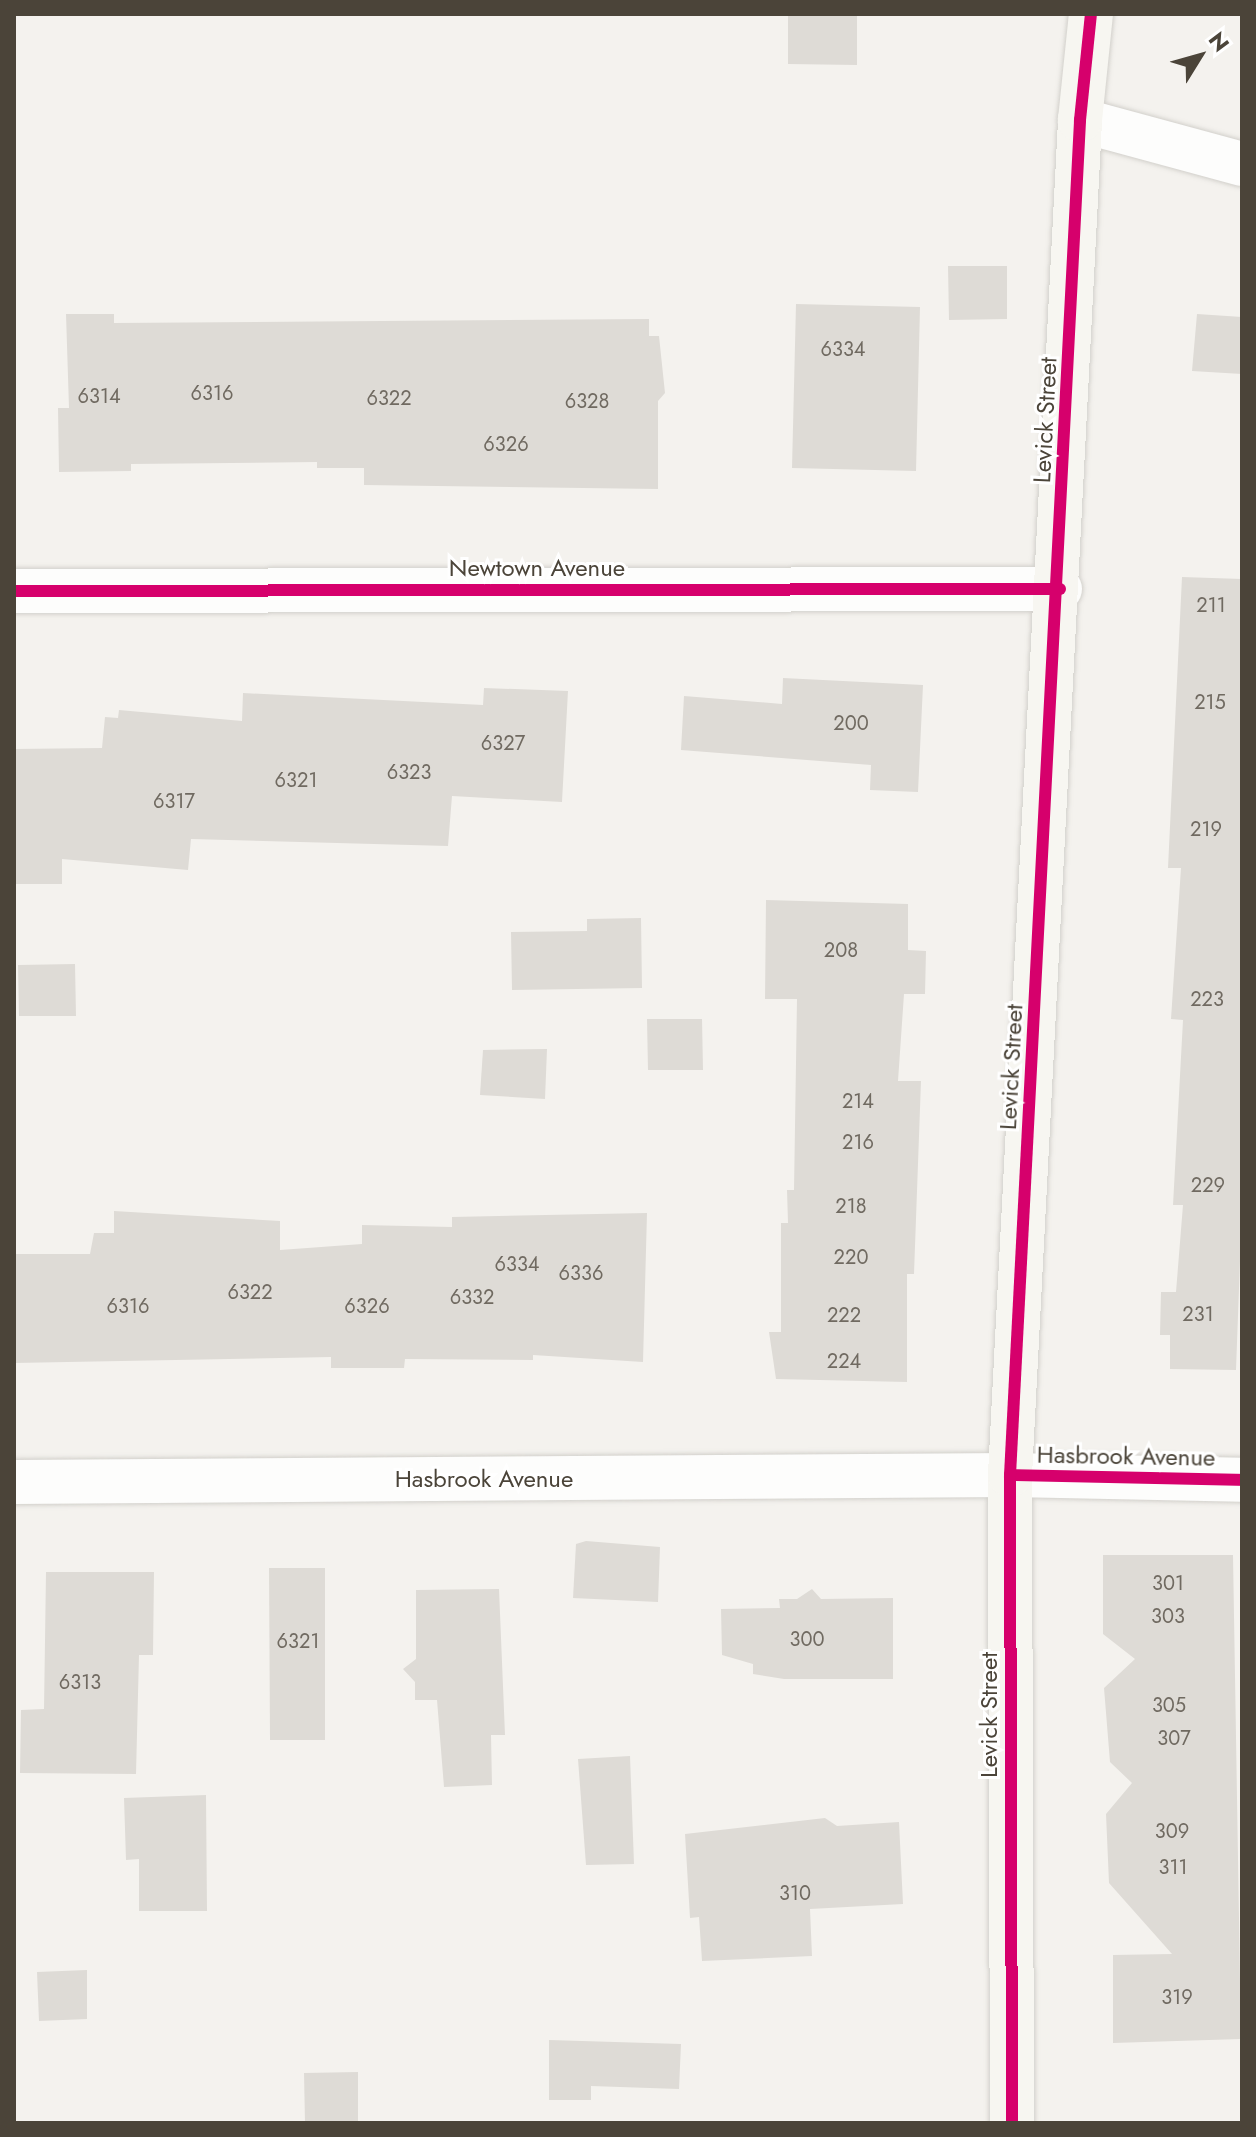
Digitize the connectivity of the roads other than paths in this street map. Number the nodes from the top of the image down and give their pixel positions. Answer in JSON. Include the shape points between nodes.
{"nodes":[{"id":1,"x":1091,"y":14,"type":"edge"},
{"id":2,"x":1080,"y":120,"type":"junction"},
{"id":3,"x":1242,"y":164,"type":"edge"},
{"id":4,"x":1060,"y":589,"type":"junction"},
{"id":5,"x":14,"y":591,"type":"edge"},
{"id":6,"x":1010,"y":1475,"type":"junction"},
{"id":7,"x":1242,"y":1480,"type":"edge"},
{"id":8,"x":14,"y":1482,"type":"edge"},
{"id":9,"x":1012,"y":2123,"type":"edge"}],
"edges":[{"from":1,"to":2,"type":"street","name":"Levick Street"},
{"from":2,"to":3,"type":"street"},
{"from":2,"to":4,"type":"street","name":"Levick Street"},
{"from":4,"to":5,"type":"street","name":"Newtown Avenue"},
{"from":4,"to":6,"type":"street","name":"Levick Street"},
{"from":6,"to":7,"type":"street","name":"Hasbrook Avenue"},
{"from":6,"to":8,"type":"street","name":"Hasbrook Avenue"},
{"from":6,"to":9,"type":"street","name":"Levick Street"}]}
